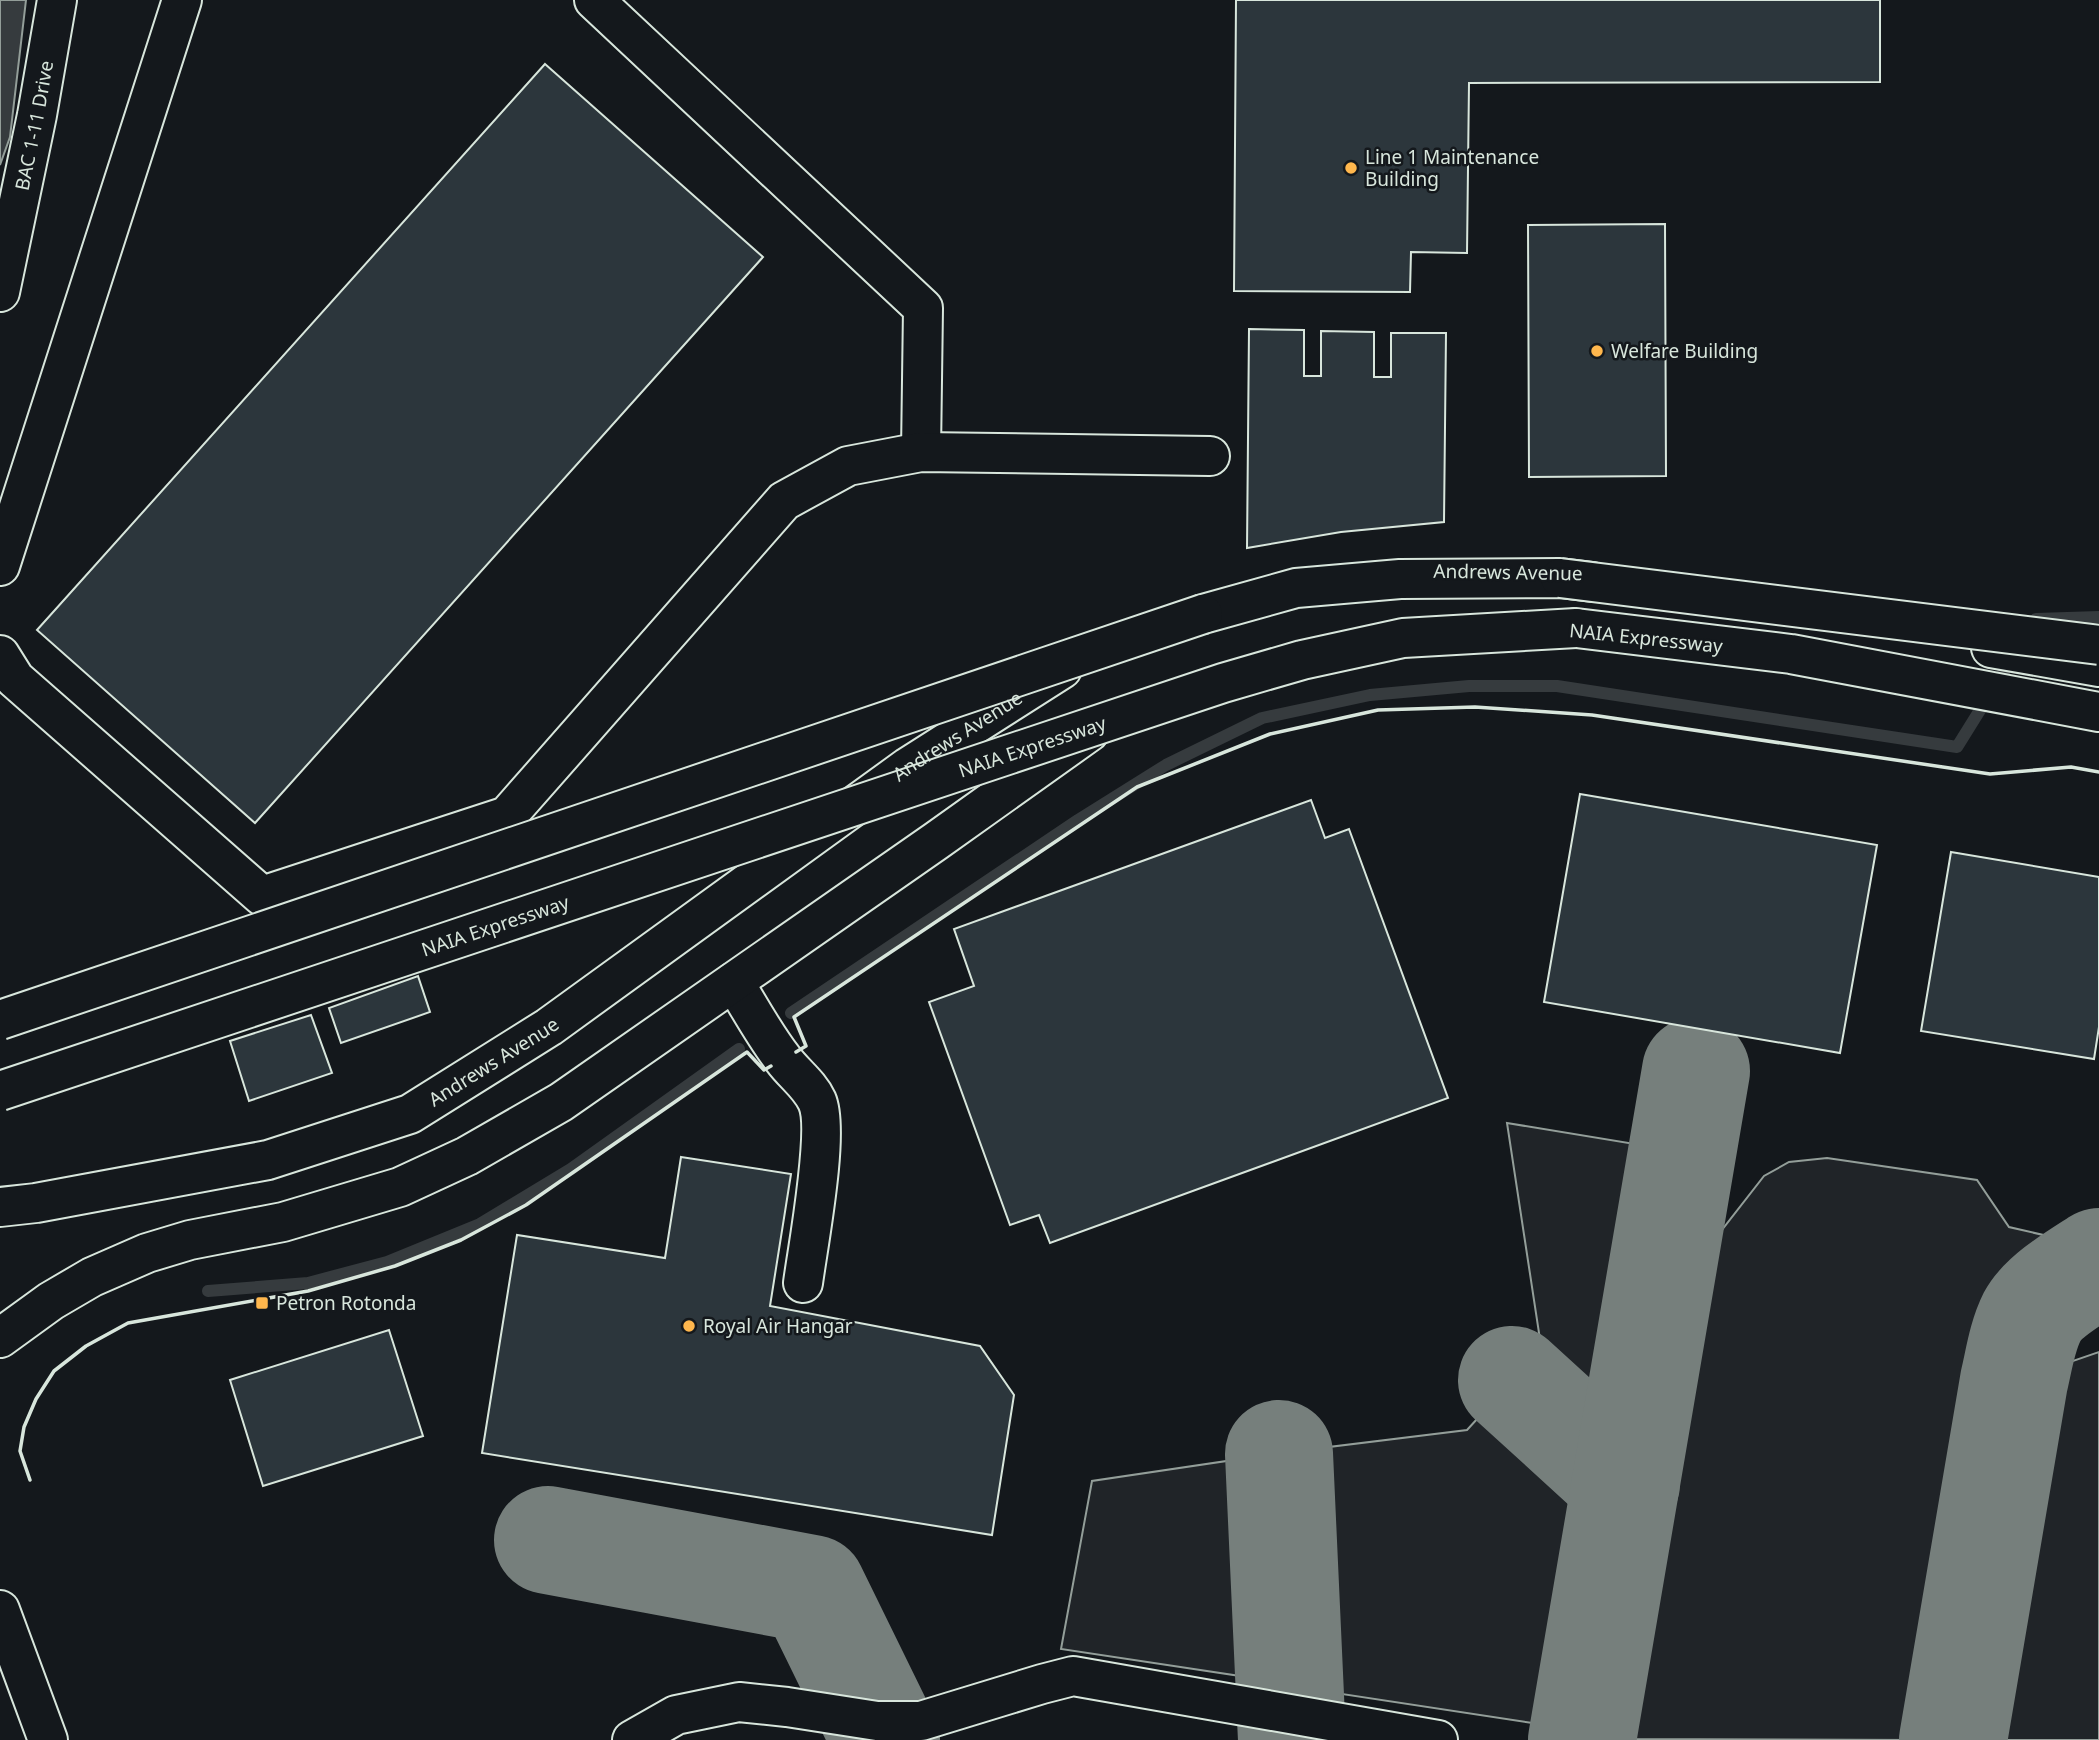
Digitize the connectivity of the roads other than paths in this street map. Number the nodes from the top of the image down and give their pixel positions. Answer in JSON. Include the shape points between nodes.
{"nodes":[{"id":1,"x":57,"y":0,"type":"edge"},
{"id":2,"x":182,"y":0,"type":"edge"},
{"id":3,"x":594,"y":0,"type":"edge"},
{"id":4,"x":0,"y":292,"type":"edge"},
{"id":5,"x":921,"y":452,"type":"junction"},
{"id":6,"x":1210,"y":456,"type":"dead end"},
{"id":7,"x":0,"y":566,"type":"edge"},
{"id":8,"x":1560,"y":578,"type":"junction"},
{"id":9,"x":2000,"y":641,"type":"dead end"},
{"id":10,"x":2099,"y":645,"type":"edge"},
{"id":11,"x":2048,"y":651,"type":"dead end"},
{"id":12,"x":0,"y":656,"type":"edge"},
{"id":13,"x":2099,"y":660,"type":"edge"},
{"id":14,"x":2099,"y":667,"type":"edge"},
{"id":15,"x":1957,"y":696,"type":"dead end"},
{"id":16,"x":2028,"y":711,"type":"dead end"},
{"id":17,"x":2099,"y":712,"type":"edge"},
{"id":18,"x":2099,"y":723,"type":"edge"},
{"id":19,"x":734,"y":982,"type":"junction"},
{"id":20,"x":0,"y":1020,"type":"edge"},
{"id":21,"x":0,"y":1091,"type":"edge"},
{"id":22,"x":0,"y":1207,"type":"edge"},
{"id":23,"x":803,"y":1283,"type":"dead end"},
{"id":24,"x":0,"y":1338,"type":"edge"},
{"id":25,"x":0,"y":1610,"type":"edge"},
{"id":26,"x":48,"y":1740,"type":"edge"},
{"id":27,"x":632,"y":1740,"type":"edge"},
{"id":28,"x":1438,"y":1740,"type":"edge"}],
"edges":[{"from":1,"to":4,"type":"main road","name":"BAC 1-11 Drive"},
{"from":2,"to":7,"type":"main road"},
{"from":3,"to":5,"type":"main road","via":[[923,308]]},
{"from":5,"to":6,"type":"main road"},
{"from":5,"to":12,"type":"main road","via":[[848,466],[784,501],[507,816],[262,896],[15,679]]},
{"from":8,"to":10,"type":"main road","bridge":true},
{"from":8,"to":14,"type":"main road","bridge":true},
{"from":8,"to":20,"type":"main road","bridge":true,"via":[[1400,579],[1296,588],[1203,614]]},
{"from":9,"to":22,"type":"main road","name":"Andrews Avenue","via":[[1580,571],[1380,570],[1296,582],[1222,603],[1060,670],[908,767],[549,1027],[410,1114],[268,1160]]},
{"from":11,"to":13,"type":"main road"},
{"from":15,"to":19,"type":"main road","via":[[1789,663],[1574,636],[1400,630],[1241,664],[1093,729]]},
{"from":16,"to":18,"type":"main road"},
{"from":17,"to":21,"type":"main road","name":"NAIA Expressway","bridge":true,"via":[[1791,654],[1576,628],[1403,638],[1223,683]]},
{"from":19,"to":23,"type":"main road","via":[[783,1059],[818,1103],[819,1158]]},
{"from":19,"to":24,"type":"main road","via":[[562,1102],[467,1156],[400,1186],[296,1218],[147,1253],[92,1276]]},
{"from":25,"to":26,"type":"main road"},
{"from":27,"to":28,"type":"main road","via":[[676,1714],[739,1702],[877,1721],[921,1721],[1073,1676]]}]}
